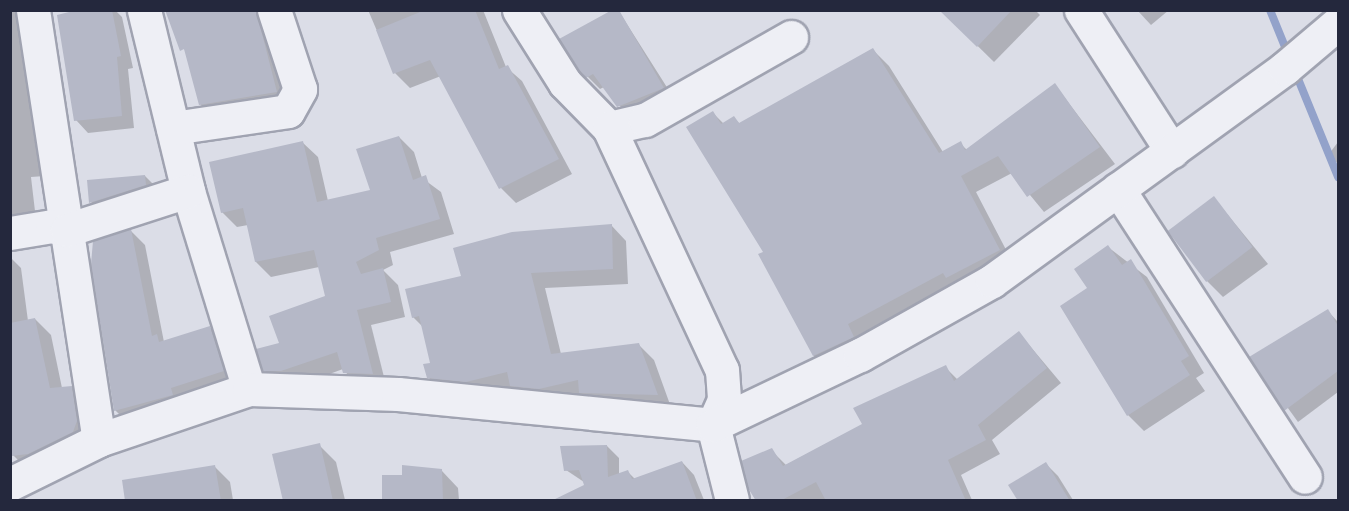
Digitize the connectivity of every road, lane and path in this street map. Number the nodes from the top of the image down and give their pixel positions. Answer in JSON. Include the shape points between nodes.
{"nodes":[{"id":1,"x":33,"y":10,"type":"edge"},
{"id":2,"x":144,"y":10,"type":"edge"},
{"id":3,"x":274,"y":10,"type":"edge"},
{"id":4,"x":1081,"y":10,"type":"edge"},
{"id":5,"x":526,"y":13,"type":"edge"},
{"id":6,"x":1338,"y":23,"type":"edge"},
{"id":7,"x":791,"y":37,"type":"dead end"},
{"id":8,"x":172,"y":128,"type":"junction"},
{"id":9,"x":609,"y":128,"type":"junction"},
{"id":10,"x":1172,"y":151,"type":"junction"},
{"id":11,"x":1118,"y":189,"type":"junction"},
{"id":12,"x":188,"y":190,"type":"junction"},
{"id":13,"x":67,"y":230,"type":"junction"},
{"id":14,"x":10,"y":233,"type":"edge"},
{"id":15,"x":249,"y":389,"type":"junction"},
{"id":16,"x":713,"y":425,"type":"junction"},
{"id":17,"x":99,"y":440,"type":"junction"},
{"id":18,"x":1305,"y":477,"type":"dead end"},
{"id":19,"x":10,"y":484,"type":"edge"},
{"id":20,"x":732,"y":501,"type":"edge"}],
"edges":[{"from":1,"to":13,"type":"street"},
{"from":2,"to":8,"type":"street"},
{"from":3,"to":8,"type":"street","via":[[300,90],[288,111]]},
{"from":4,"to":10,"type":"street"},
{"from":5,"to":9,"type":"street","via":[[565,83]]},
{"from":6,"to":10,"type":"street"},
{"from":7,"to":9,"type":"street","via":[[645,120]]},
{"from":8,"to":12,"type":"street"},
{"from":9,"to":16,"type":"street","via":[[722,370],[724,400]]},
{"from":10,"to":11,"type":"street"},
{"from":11,"to":16,"type":"street","via":[[992,281],[860,356]]},
{"from":11,"to":18,"type":"street"},
{"from":12,"to":13,"type":"street"},
{"from":12,"to":15,"type":"street"},
{"from":13,"to":14,"type":"street","via":[[52,226]]},
{"from":13,"to":17,"type":"street"},
{"from":15,"to":16,"type":"street","via":[[398,394]]},
{"from":15,"to":17,"type":"street"},
{"from":16,"to":20,"type":"street"},
{"from":17,"to":19,"type":"street"}]}
